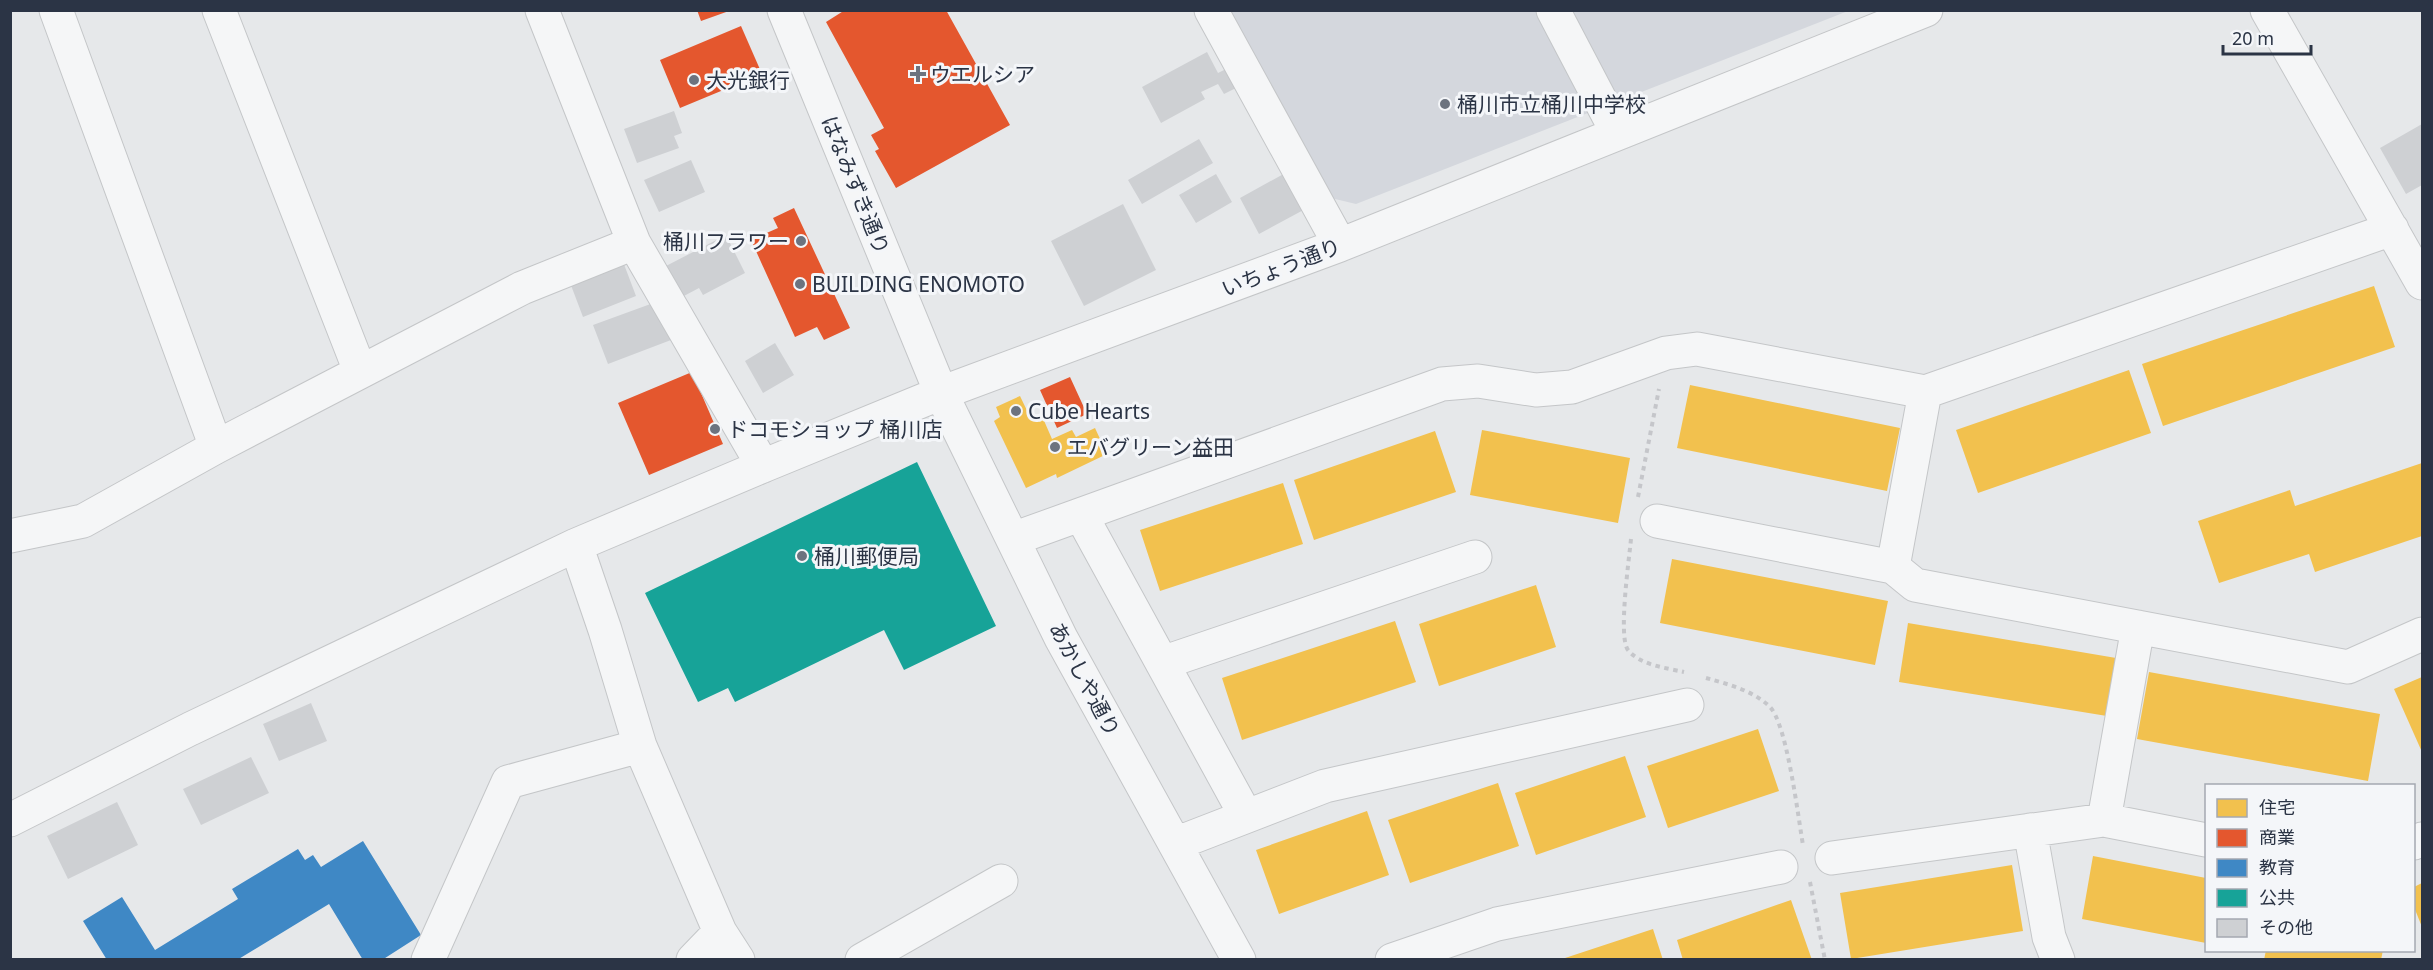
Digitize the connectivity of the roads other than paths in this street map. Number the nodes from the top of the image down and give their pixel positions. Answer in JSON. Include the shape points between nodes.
{"nodes":[{"id":1,"x":56,"y":10,"type":"edge"},
{"id":2,"x":219,"y":10,"type":"edge"},
{"id":3,"x":542,"y":10,"type":"edge"},
{"id":4,"x":784,"y":10,"type":"edge"},
{"id":5,"x":1211,"y":10,"type":"edge"},
{"id":6,"x":1553,"y":10,"type":"edge"},
{"id":7,"x":1926,"y":10,"type":"edge"},
{"id":8,"x":2267,"y":10,"type":"edge"},
{"id":9,"x":1617,"y":132,"type":"junction"},
{"id":10,"x":2392,"y":229,"type":"junction"},
{"id":11,"x":634,"y":243,"type":"junction"},
{"id":12,"x":1340,"y":245,"type":"junction"},
{"id":13,"x":2422,"y":283,"type":"edge"},
{"id":14,"x":360,"y":371,"type":"junction"},
{"id":15,"x":1925,"y":392,"type":"junction"},
{"id":16,"x":941,"y":393,"type":"junction"},
{"id":17,"x":216,"y":447,"type":"junction"},
{"id":18,"x":763,"y":466,"type":"junction"},
{"id":19,"x":1081,"y":514,"type":"junction"},
{"id":20,"x":1642,"y":517,"type":"road end"},
{"id":21,"x":10,"y":536,"type":"edge"},
{"id":22,"x":1013,"y":539,"type":"junction"},
{"id":23,"x":576,"y":545,"type":"junction"},
{"id":24,"x":1475,"y":557,"type":"dead end"},
{"id":25,"x":1893,"y":567,"type":"junction"},
{"id":26,"x":2138,"y":627,"type":"junction"},
{"id":27,"x":2422,"y":634,"type":"edge"},
{"id":28,"x":1162,"y":663,"type":"junction"},
{"id":29,"x":1693,"y":686,"type":"road end"},
{"id":30,"x":640,"y":746,"type":"junction"},
{"id":31,"x":1246,"y":816,"type":"junction"},
{"id":32,"x":10,"y":820,"type":"edge"},
{"id":33,"x":2104,"y":820,"type":"junction"},
{"id":34,"x":2030,"y":830,"type":"junction"},
{"id":35,"x":2205,"y":840,"type":"edge"},
{"id":36,"x":1175,"y":844,"type":"junction"},
{"id":37,"x":1001,"y":881,"type":"dead end"},
{"id":38,"x":720,"y":932,"type":"junction"},
{"id":39,"x":428,"y":960,"type":"edge"},
{"id":40,"x":693,"y":960,"type":"edge"},
{"id":41,"x":738,"y":960,"type":"edge"},
{"id":42,"x":862,"y":960,"type":"edge"},
{"id":43,"x":1239,"y":960,"type":"edge"},
{"id":44,"x":1392,"y":960,"type":"edge"},
{"id":45,"x":2058,"y":960,"type":"edge"}],
"edges":[{"from":1,"to":17,"type":"street"},
{"from":2,"to":14,"type":"street"},
{"from":3,"to":11,"type":"street"},
{"from":4,"to":16,"type":"street","name":"はなみずき通り"},
{"from":5,"to":12,"type":"street"},
{"from":6,"to":9,"type":"street"},
{"from":7,"to":9,"type":"street","name":"いちょう通り"},
{"from":8,"to":10,"type":"street"},
{"from":9,"to":12,"type":"street","name":"いちょう通り"},
{"from":10,"to":13,"type":"street"},
{"from":10,"to":15,"type":"street"},
{"from":11,"to":14,"type":"street","via":[[522,288]]},
{"from":11,"to":18,"type":"street"},
{"from":12,"to":16,"type":"street","name":"いちょう通り"},
{"from":14,"to":17,"type":"street"},
{"from":15,"to":19,"type":"street","via":[[1697,349],[1666,353],[1572,387],[1536,390],[1478,381],[1442,384]]},
{"from":15,"to":25,"type":"street"},
{"from":16,"to":18,"type":"street","name":"いちょう通り"},
{"from":16,"to":22,"type":"street","name":"あかしや通り"},
{"from":17,"to":21,"type":"street","via":[[82,521]]},
{"from":18,"to":23,"type":"street","name":"いちょう通り"},
{"from":19,"to":22,"type":"street"},
{"from":19,"to":28,"type":"street"},
{"from":20,"to":25,"type":"street"},
{"from":22,"to":36,"type":"street","name":"あかしや通り","via":[[1061,638]]},
{"from":23,"to":30,"type":"street"},
{"from":23,"to":32,"type":"street","name":"いちょう通り","via":[[190,729]]},
{"from":24,"to":28,"type":"street"},
{"from":25,"to":26,"type":"street","via":[[1915,585]]},
{"from":26,"to":27,"type":"street","via":[[2348,667]]},
{"from":26,"to":33,"type":"street"},
{"from":28,"to":31,"type":"street"},
{"from":29,"to":31,"type":"street","via":[[1324,786]]},
{"from":30,"to":38,"type":"street"},
{"from":30,"to":39,"type":"street","via":[[508,782]]},
{"from":31,"to":36,"type":"street"},
{"from":33,"to":34,"type":"street"},
{"from":33,"to":35,"type":"street"},
{"from":34,"to":44,"type":"street","via":[[1807,864],[1497,924]]},
{"from":34,"to":45,"type":"street","via":[[2049,937]]},
{"from":36,"to":43,"type":"street","name":"あかしや通り"},
{"from":37,"to":42,"type":"street"},
{"from":38,"to":40,"type":"street"},
{"from":38,"to":41,"type":"street"}]}
